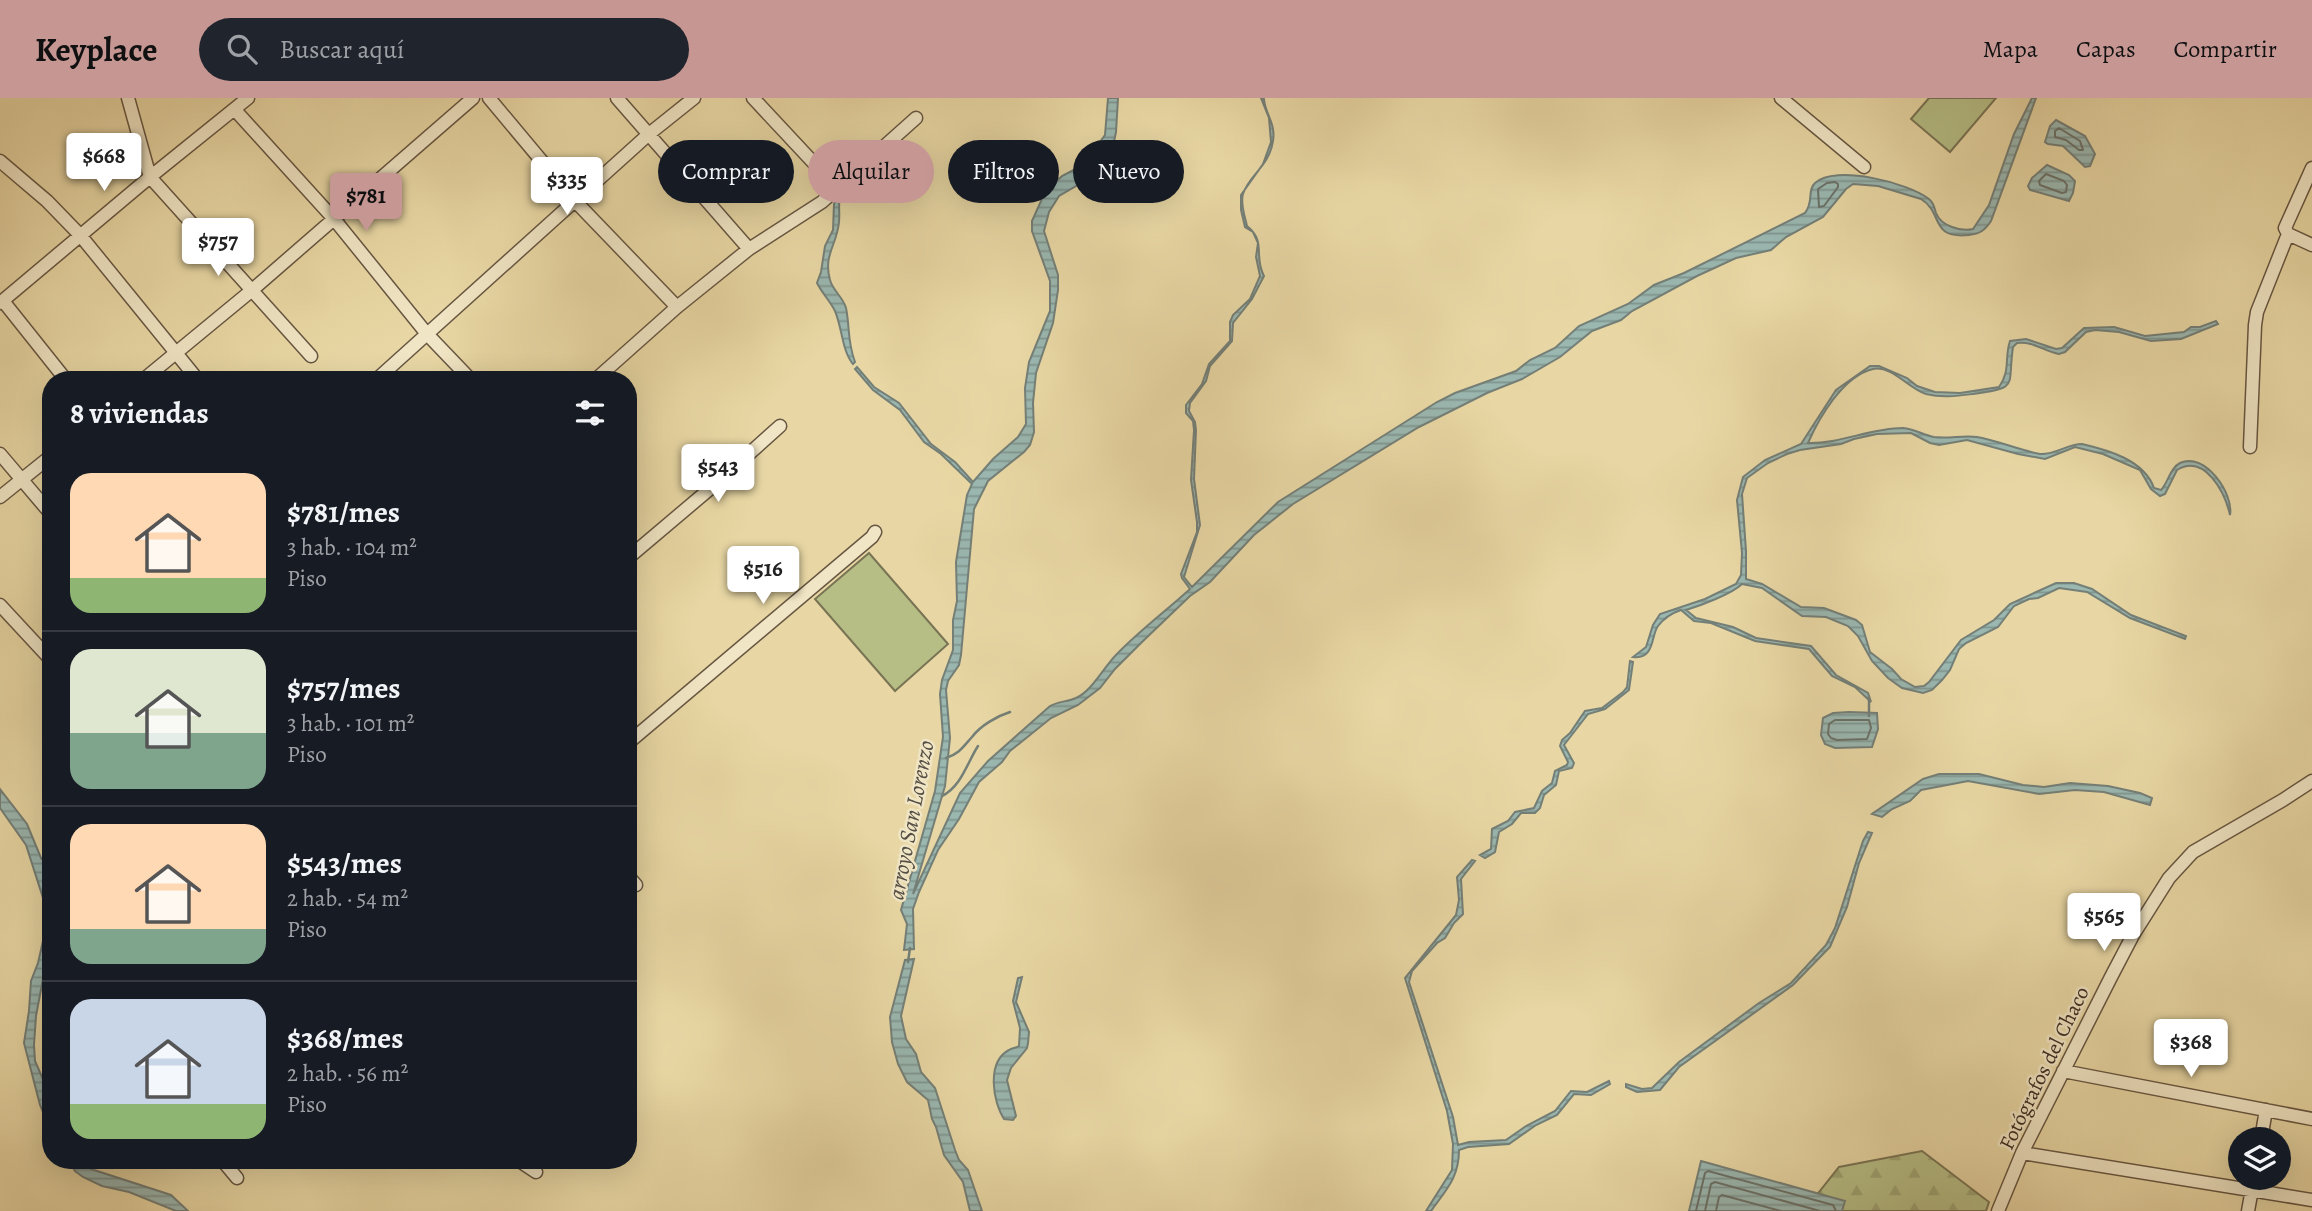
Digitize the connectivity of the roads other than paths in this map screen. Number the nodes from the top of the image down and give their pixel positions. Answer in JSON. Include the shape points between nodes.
{"nodes":[{"id":1,"x":248,"y":98,"type":"edge"},
{"id":2,"x":473,"y":98,"type":"edge"},
{"id":3,"x":489,"y":98,"type":"edge"},
{"id":4,"x":617,"y":98,"type":"edge"},
{"id":5,"x":694,"y":98,"type":"edge"},
{"id":6,"x":753,"y":98,"type":"edge"},
{"id":7,"x":1781,"y":98,"type":"edge"},
{"id":8,"x":132,"y":100,"type":"edge"},
{"id":9,"x":235,"y":110,"type":"junction"},
{"id":10,"x":916,"y":118,"type":"dead end"},
{"id":11,"x":649,"y":134,"type":"junction"},
{"id":12,"x":892,"y":140,"type":"edge"},
{"id":13,"x":808,"y":157,"type":"edge"},
{"id":14,"x":0,"y":161,"type":"edge"},
{"id":15,"x":1864,"y":167,"type":"dead end"},
{"id":16,"x":2312,"y":168,"type":"edge"},
{"id":17,"x":150,"y":177,"type":"junction"},
{"id":18,"x":576,"y":202,"type":"junction"},
{"id":19,"x":820,"y":203,"type":"edge"},
{"id":20,"x":334,"y":219,"type":"junction"},
{"id":21,"x":2288,"y":234,"type":"junction"},
{"id":22,"x":80,"y":235,"type":"junction"},
{"id":23,"x":2312,"y":245,"type":"edge"},
{"id":24,"x":749,"y":249,"type":"junction"},
{"id":25,"x":251,"y":291,"type":"junction"},
{"id":26,"x":1,"y":302,"type":"edge"},
{"id":27,"x":677,"y":307,"type":"junction"},
{"id":28,"x":428,"y":334,"type":"junction"},
{"id":29,"x":176,"y":353,"type":"junction"},
{"id":30,"x":311,"y":356,"type":"dead end"},
{"id":31,"x":58,"y":371,"type":"edge"},
{"id":32,"x":154,"y":371,"type":"edge"},
{"id":33,"x":191,"y":371,"type":"edge"},
{"id":34,"x":386,"y":371,"type":"edge"},
{"id":35,"x":463,"y":371,"type":"edge"},
{"id":36,"x":605,"y":371,"type":"edge"},
{"id":37,"x":780,"y":426,"type":"dead end"},
{"id":38,"x":2250,"y":447,"type":"dead end"},
{"id":39,"x":0,"y":454,"type":"edge"},
{"id":40,"x":42,"y":463,"type":"edge"},
{"id":41,"x":22,"y":479,"type":"junction"},
{"id":42,"x":0,"y":497,"type":"edge"},
{"id":43,"x":42,"y":503,"type":"edge"},
{"id":44,"x":875,"y":532,"type":"dead end"},
{"id":45,"x":637,"y":550,"type":"edge"},
{"id":46,"x":0,"y":605,"type":"edge"},
{"id":47,"x":42,"y":648,"type":"edge"},
{"id":48,"x":637,"y":735,"type":"edge"},
{"id":49,"x":2312,"y":781,"type":"edge"},
{"id":50,"x":2063,"y":1071,"type":"junction"},
{"id":51,"x":2266,"y":1110,"type":"junction"},
{"id":52,"x":2312,"y":1119,"type":"edge"},
{"id":53,"x":2263,"y":1127,"type":"edge"},
{"id":54,"x":2022,"y":1153,"type":"junction"},
{"id":55,"x":230,"y":1169,"type":"edge"},
{"id":56,"x":532,"y":1169,"type":"edge"},
{"id":57,"x":536,"y":1172,"type":"dead end"},
{"id":58,"x":237,"y":1178,"type":"dead end"},
{"id":59,"x":2228,"y":1181,"type":"edge"},
{"id":60,"x":2252,"y":1190,"type":"edge"},
{"id":61,"x":2277,"y":1190,"type":"edge"},
{"id":62,"x":2312,"y":1199,"type":"edge"},
{"id":63,"x":1998,"y":1211,"type":"edge"},
{"id":64,"x":2248,"y":1211,"type":"edge"}],
"edges":[{"from":1,"to":9,"type":"street"},
{"from":2,"to":20,"type":"street"},
{"from":3,"to":18,"type":"street"},
{"from":4,"to":11,"type":"street"},
{"from":5,"to":11,"type":"street"},
{"from":6,"to":13,"type":"street"},
{"from":7,"to":15,"type":"street"},
{"from":8,"to":17,"type":"street"},
{"from":9,"to":17,"type":"street"},
{"from":9,"to":20,"type":"street"},
{"from":10,"to":12,"type":"street"},
{"from":11,"to":18,"type":"street"},
{"from":11,"to":24,"type":"street"},
{"from":14,"to":22,"type":"street"},
{"from":16,"to":21,"type":"street","via":[[2285,228]]},
{"from":17,"to":22,"type":"street"},
{"from":17,"to":25,"type":"street"},
{"from":18,"to":27,"type":"street"},
{"from":18,"to":28,"type":"street"},
{"from":19,"to":24,"type":"street"},
{"from":20,"to":25,"type":"street"},
{"from":20,"to":28,"type":"street"},
{"from":21,"to":23,"type":"street"},
{"from":21,"to":38,"type":"street","via":[[2255,326]]},
{"from":22,"to":26,"type":"street"},
{"from":22,"to":29,"type":"street"},
{"from":24,"to":27,"type":"street"},
{"from":25,"to":29,"type":"street"},
{"from":25,"to":30,"type":"street"},
{"from":26,"to":31,"type":"street"},
{"from":27,"to":36,"type":"street"},
{"from":28,"to":34,"type":"street"},
{"from":28,"to":35,"type":"street"},
{"from":29,"to":32,"type":"street"},
{"from":29,"to":33,"type":"street"},
{"from":37,"to":45,"type":"street"},
{"from":39,"to":41,"type":"street"},
{"from":40,"to":41,"type":"street"},
{"from":41,"to":42,"type":"street"},
{"from":41,"to":43,"type":"street"},
{"from":44,"to":48,"type":"street"},
{"from":46,"to":47,"type":"street"},
{"from":49,"to":50,"type":"street","name":"Fotógrafos del Chaco","via":[[2186,858],[2133,935]]},
{"from":50,"to":51,"type":"street"},
{"from":50,"to":54,"type":"street","name":"Fotógrafos del Chaco"},
{"from":51,"to":52,"type":"street"},
{"from":51,"to":53,"type":"street"},
{"from":54,"to":59,"type":"street"},
{"from":54,"to":63,"type":"street","name":"Fotógrafos del Chaco"},
{"from":55,"to":58,"type":"street"},
{"from":56,"to":57,"type":"street"},
{"from":60,"to":64,"type":"street"},
{"from":61,"to":62,"type":"street"}]}
